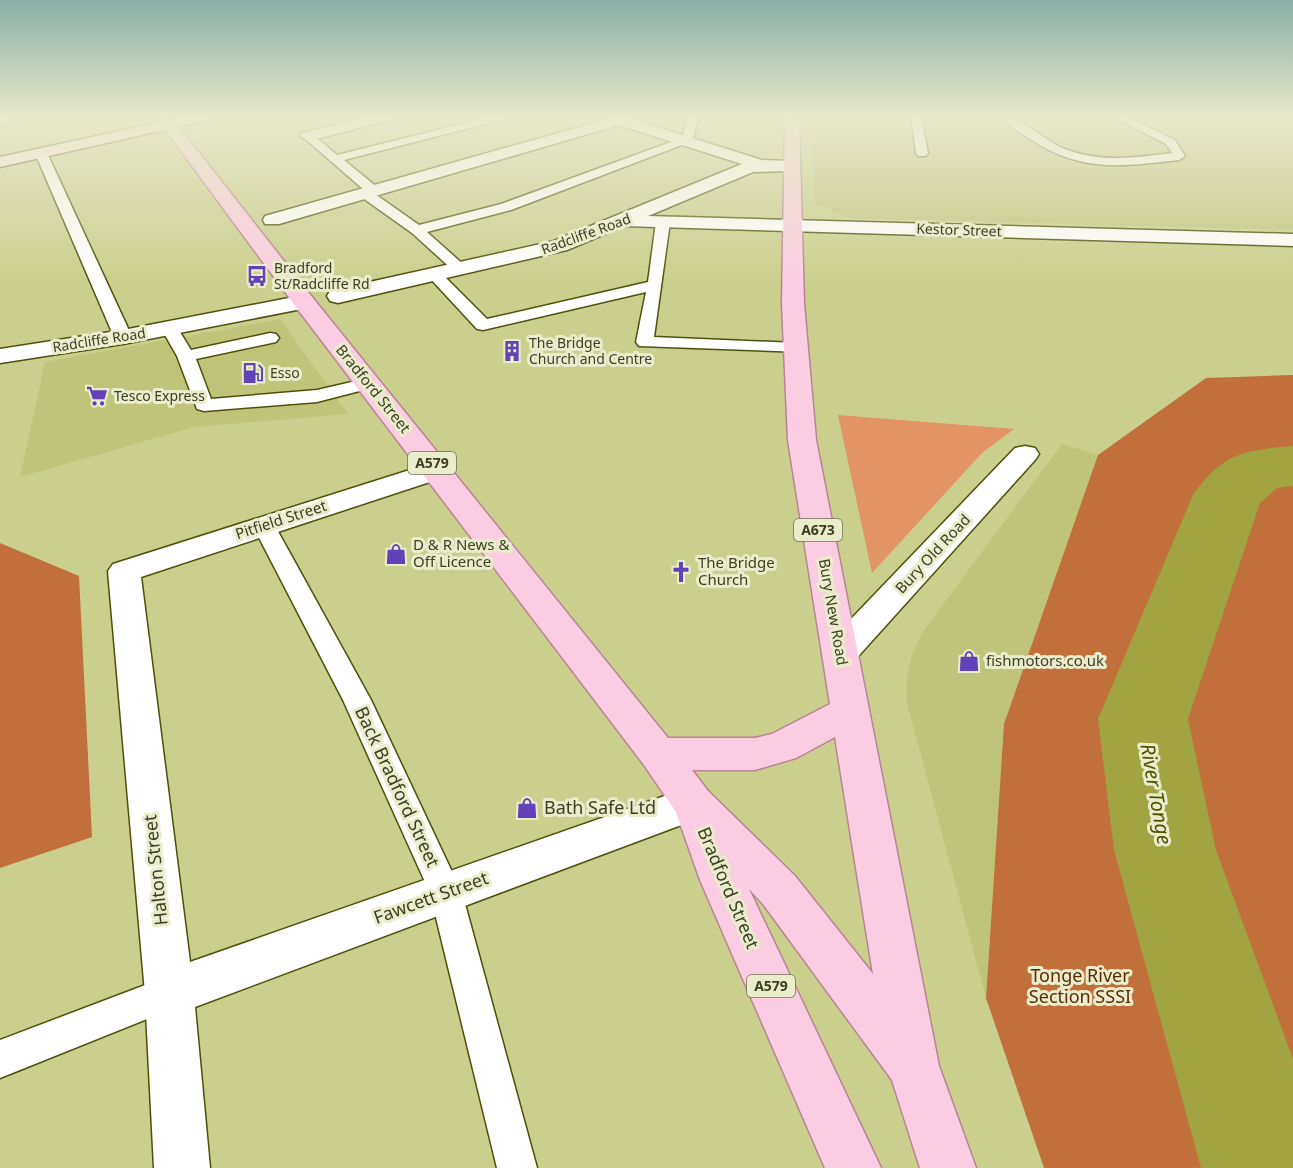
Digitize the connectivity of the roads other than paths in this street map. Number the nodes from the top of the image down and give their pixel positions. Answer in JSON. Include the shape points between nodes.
{"nodes":[{"id":1,"x":49,"y":172,"type":"edge"},
{"id":2,"x":205,"y":172,"type":"edge"},
{"id":3,"x":348,"y":172,"type":"edge"},
{"id":4,"x":437,"y":172,"type":"edge"},
{"id":5,"x":601,"y":172,"type":"edge"},
{"id":6,"x":740,"y":172,"type":"edge"},
{"id":7,"x":792,"y":172,"type":"edge"},
{"id":8,"x":369,"y":192,"type":"junction"},
{"id":9,"x":272,"y":220,"type":"dead end"},
{"id":10,"x":625,"y":221,"type":"junction"},
{"id":11,"x":663,"y":222,"type":"junction"},
{"id":12,"x":792,"y":225,"type":"junction"},
{"id":13,"x":417,"y":230,"type":"junction"},
{"id":14,"x":1293,"y":240,"type":"edge"},
{"id":15,"x":460,"y":269,"type":"junction"},
{"id":16,"x":435,"y":275,"type":"junction"},
{"id":17,"x":655,"y":285,"type":"junction"},
{"id":18,"x":338,"y":296,"type":"dead end"},
{"id":19,"x":304,"y":302,"type":"junction"},
{"id":20,"x":170,"y":328,"type":"junction"},
{"id":21,"x":123,"y":337,"type":"junction"},
{"id":22,"x":270,"y":338,"type":"dead end"},
{"id":23,"x":796,"y":348,"type":"junction"},
{"id":24,"x":0,"y":356,"type":"edge"},
{"id":25,"x":186,"y":356,"type":"junction"},
{"id":26,"x":369,"y":383,"type":"junction"},
{"id":27,"x":1025,"y":454,"type":"dead end"},
{"id":28,"x":438,"y":470,"type":"junction"},
{"id":29,"x":264,"y":526,"type":"junction"},
{"id":30,"x":124,"y":572,"type":"joint"},
{"id":31,"x":840,"y":653,"type":"junction"},
{"id":32,"x":850,"y":711,"type":"junction"},
{"id":33,"x":658,"y":754,"type":"junction"},
{"id":34,"x":693,"y":803,"type":"junction"},
{"id":35,"x":446,"y":893,"type":"junction"},
{"id":36,"x":169,"y":993,"type":"junction"},
{"id":37,"x":0,"y":1059,"type":"edge"},
{"id":38,"x":914,"y":1066,"type":"junction"},
{"id":39,"x":182,"y":1168,"type":"edge"},
{"id":40,"x":517,"y":1168,"type":"edge"},
{"id":41,"x":853,"y":1168,"type":"edge"},
{"id":42,"x":948,"y":1168,"type":"edge"}],
"edges":[{"from":1,"to":21,"type":"lane"},
{"from":2,"to":19,"type":"main road","name":"Bradford Street","number":"A579"},
{"from":3,"to":8,"type":"lane"},
{"from":4,"to":8,"type":"street"},
{"from":5,"to":13,"type":"lane","via":[[506,207]]},
{"from":6,"to":10,"type":"street","name":"Radcliffe Road"},
{"from":7,"to":12,"type":"main road","name":"Bury New Road","number":"A673"},
{"from":8,"to":9,"type":"street"},
{"from":8,"to":13,"type":"lane"},
{"from":10,"to":11,"type":"street","name":"Kestor Street"},
{"from":10,"to":15,"type":"street","name":"Radcliffe Road","via":[[550,249]]},
{"from":11,"to":12,"type":"street","name":"Kestor Street"},
{"from":11,"to":17,"type":"lane"},
{"from":12,"to":14,"type":"street","name":"Kestor Street"},
{"from":12,"to":23,"type":"main road","name":"Bury New Road","number":"A673"},
{"from":13,"to":15,"type":"lane"},
{"from":15,"to":16,"type":"street","name":"Radcliffe Road"},
{"from":16,"to":17,"type":"lane","via":[[483,325]]},
{"from":16,"to":18,"type":"street","name":"Radcliffe Road"},
{"from":17,"to":23,"type":"lane","via":[[645,342]]},
{"from":19,"to":20,"type":"street","name":"Radcliffe Road"},
{"from":19,"to":26,"type":"main road","name":"Bradford Street","number":"A579"},
{"from":20,"to":21,"type":"street","name":"Radcliffe Road"},
{"from":20,"to":25,"type":"lane"},
{"from":21,"to":24,"type":"street","name":"Radcliffe Road"},
{"from":22,"to":25,"type":"lane"},
{"from":23,"to":31,"type":"main road","name":"Bury New Road","number":"A673","via":[[802,440]]},
{"from":25,"to":26,"type":"lane","via":[[204,405],[316,396]]},
{"from":26,"to":28,"type":"main road","name":"Bradford Street","number":"A579"},
{"from":27,"to":31,"type":"street","name":"Bury Old Road"},
{"from":28,"to":29,"type":"street","name":"Pitfield Street"},
{"from":28,"to":33,"type":"main road","name":"Bradford Street","number":"A579"},
{"from":29,"to":30,"type":"street","name":"Pitfield Street"},
{"from":29,"to":35,"type":"lane","name":"Back Bradford Street","via":[[357,700]]},
{"from":30,"to":36,"type":"street","name":"Halton Street"},
{"from":31,"to":32,"type":"main road","name":"Bury New Road","number":"A673"},
{"from":32,"to":33,"type":"main road","via":[[782,747],[755,754]]},
{"from":32,"to":38,"type":"main road","name":"Bury New Road","number":"A673"},
{"from":33,"to":34,"type":"main road","name":"Bradford Street","number":"A579"},
{"from":34,"to":35,"type":"street","name":"Fawcett Street"},
{"from":34,"to":38,"type":"main road","name":"Bradford Street","number":"A579","via":[[779,890]]},
{"from":34,"to":41,"type":"main road","name":"Bradford Street","number":"A579","via":[[722,880]]},
{"from":35,"to":36,"type":"street","name":"Fawcett Street"},
{"from":35,"to":40,"type":"lane","name":"Back Bradford Street"},
{"from":36,"to":37,"type":"lane"},
{"from":36,"to":39,"type":"street","name":"Halton Street"},
{"from":38,"to":42,"type":"main road","number":"A579"}]}
